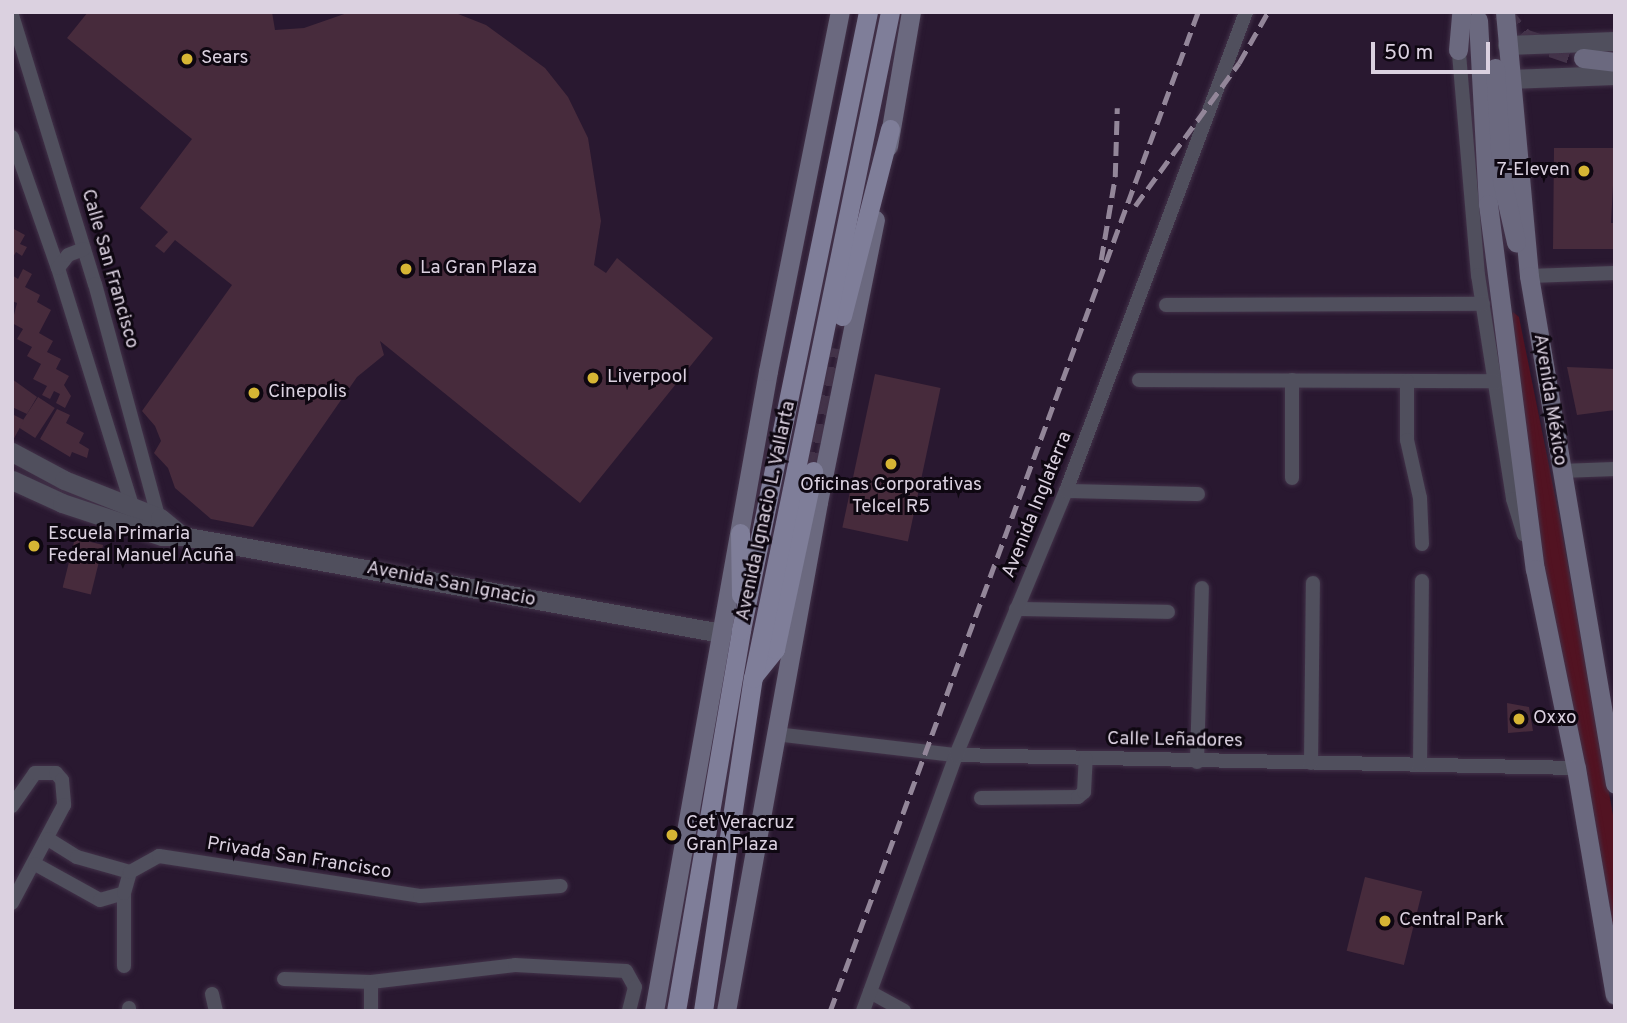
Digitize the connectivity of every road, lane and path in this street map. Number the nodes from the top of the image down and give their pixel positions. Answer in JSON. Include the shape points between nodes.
{"nodes":[{"id":1,"x":840,"y":12,"type":"edge"},
{"id":2,"x":868,"y":12,"type":"edge"},
{"id":3,"x":890,"y":12,"type":"edge"},
{"id":4,"x":911,"y":12,"type":"edge"},
{"id":5,"x":1247,"y":12,"type":"edge"},
{"id":6,"x":1507,"y":12,"type":"edge"},
{"id":7,"x":1472,"y":14,"type":"edge"},
{"id":8,"x":12,"y":15,"type":"edge"},
{"id":9,"x":15,"y":33,"type":"edge"},
{"id":10,"x":1615,"y":41,"type":"edge"},
{"id":11,"x":1507,"y":46,"type":"junction"},
{"id":12,"x":1458,"y":50,"type":"joint"},
{"id":13,"x":1579,"y":59,"type":"junction"},
{"id":14,"x":1615,"y":62,"type":"edge"},
{"id":15,"x":1615,"y":75,"type":"edge"},
{"id":16,"x":1509,"y":79,"type":"junction"},
{"id":17,"x":890,"y":128,"type":"junction"},
{"id":18,"x":12,"y":137,"type":"edge"},
{"id":19,"x":84,"y":249,"type":"junction"},
{"id":20,"x":58,"y":268,"type":"junction"},
{"id":21,"x":1615,"y":273,"type":"edge"},
{"id":22,"x":1529,"y":276,"type":"junction"},
{"id":23,"x":1483,"y":304,"type":"junction"},
{"id":24,"x":1166,"y":305,"type":"dead end"},
{"id":25,"x":834,"y":348,"type":"tunnel mouth"},
{"id":26,"x":1139,"y":380,"type":"dead end"},
{"id":27,"x":1292,"y":380,"type":"junction"},
{"id":28,"x":1407,"y":381,"type":"junction"},
{"id":29,"x":1495,"y":382,"type":"junction"},
{"id":30,"x":14,"y":457,"type":"edge"},
{"id":31,"x":1615,"y":469,"type":"edge"},
{"id":32,"x":813,"y":471,"type":"tunnel mouth"},
{"id":33,"x":1561,"y":471,"type":"junction"},
{"id":34,"x":1292,"y":478,"type":"dead end"},
{"id":35,"x":12,"y":480,"type":"edge"},
{"id":36,"x":1066,"y":491,"type":"junction"},
{"id":37,"x":1198,"y":494,"type":"dead end"},
{"id":38,"x":132,"y":507,"type":"junction"},
{"id":39,"x":161,"y":527,"type":"junction"},
{"id":40,"x":137,"y":530,"type":"junction"},
{"id":41,"x":740,"y":533,"type":"junction"},
{"id":42,"x":1422,"y":544,"type":"dead end"},
{"id":43,"x":1535,"y":569,"type":"junction"},
{"id":44,"x":1422,"y":581,"type":"dead end"},
{"id":45,"x":1313,"y":583,"type":"dead end"},
{"id":46,"x":1202,"y":588,"type":"dead end"},
{"id":47,"x":1016,"y":609,"type":"junction"},
{"id":48,"x":1168,"y":612,"type":"dead end"},
{"id":49,"x":741,"y":630,"type":"junction"},
{"id":50,"x":721,"y":633,"type":"junction"},
{"id":51,"x":753,"y":678,"type":"junction"},
{"id":52,"x":776,"y":734,"type":"junction"},
{"id":53,"x":956,"y":755,"type":"junction"},
{"id":54,"x":1086,"y":759,"type":"junction"},
{"id":55,"x":1197,"y":762,"type":"junction"},
{"id":56,"x":1311,"y":763,"type":"junction"},
{"id":57,"x":1420,"y":765,"type":"junction"},
{"id":58,"x":1576,"y":768,"type":"junction"},
{"id":59,"x":1615,"y":784,"type":"edge"},
{"id":60,"x":981,"y":798,"type":"dead end"},
{"id":61,"x":12,"y":806,"type":"edge"},
{"id":62,"x":48,"y":839,"type":"junction"},
{"id":63,"x":35,"y":864,"type":"junction"},
{"id":64,"x":130,"y":872,"type":"junction"},
{"id":65,"x":561,"y":886,"type":"dead end"},
{"id":66,"x":124,"y":893,"type":"junction"},
{"id":67,"x":12,"y":904,"type":"edge"},
{"id":68,"x":124,"y":966,"type":"dead end"},
{"id":69,"x":284,"y":979,"type":"dead end"},
{"id":70,"x":371,"y":982,"type":"junction"},
{"id":71,"x":870,"y":992,"type":"junction"},
{"id":72,"x":212,"y":995,"type":"dead end"},
{"id":73,"x":1615,"y":995,"type":"edge"},
{"id":74,"x":705,"y":1002,"type":"edge"},
{"id":75,"x":678,"y":1004,"type":"edge"},
{"id":76,"x":216,"y":1011,"type":"edge"},
{"id":77,"x":371,"y":1011,"type":"edge"},
{"id":78,"x":629,"y":1011,"type":"edge"},
{"id":79,"x":654,"y":1011,"type":"edge"},
{"id":80,"x":726,"y":1011,"type":"edge"},
{"id":81,"x":863,"y":1011,"type":"edge"},
{"id":82,"x":904,"y":1011,"type":"edge"}],
"edges":[{"from":1,"to":41,"type":"main road","name":"Avenida Ignacio L. Vallarta"},
{"from":2,"to":49,"type":"main road","name":"Avenida Ignacio L. Vallarta"},
{"from":3,"to":51,"type":"main road","name":"Avenida Ignacio L. Vallarta"},
{"from":4,"to":17,"type":"main road"},
{"from":5,"to":36,"type":"street","name":"Avenida Inglaterra"},
{"from":6,"to":11,"type":"main road","name":"Avenida México"},
{"from":7,"to":12,"type":"main road"},
{"from":7,"to":22,"type":"main road","via":[[1512,231]]},
{"from":7,"to":43,"type":"main road","name":"Avenida México","via":[[1488,204]]},
{"from":8,"to":9,"type":"street","name":"Calle San Francisco"},
{"from":9,"to":19,"type":"street","name":"Calle San Francisco"},
{"from":10,"to":13,"type":"street"},
{"from":11,"to":13,"type":"street"},
{"from":11,"to":16,"type":"main road","name":"Avenida México"},
{"from":12,"to":23,"type":"street","name":"Avenida México"},
{"from":13,"to":14,"type":"main road"},
{"from":13,"to":15,"type":"street"},
{"from":13,"to":16,"type":"street"},
{"from":16,"to":22,"type":"main road","name":"Avenida México"},
{"from":17,"to":25,"type":"main road"},
{"from":17,"to":52,"type":"main road"},
{"from":18,"to":20,"type":"street"},
{"from":19,"to":20,"type":"street","via":[[68,255]]},
{"from":19,"to":39,"type":"street","name":"Calle San Francisco"},
{"from":20,"to":38,"type":"street"},
{"from":21,"to":22,"type":"street"},
{"from":22,"to":33,"type":"main road","name":"Avenida México"},
{"from":23,"to":24,"type":"street"},
{"from":23,"to":29,"type":"street","name":"Avenida México"},
{"from":26,"to":27,"type":"street"},
{"from":27,"to":28,"type":"street"},
{"from":27,"to":34,"type":"street"},
{"from":28,"to":29,"type":"street"},
{"from":28,"to":42,"type":"street","via":[[1407,440],[1420,498]]},
{"from":29,"to":43,"type":"street","name":"Avenida México","via":[[1513,499]]},
{"from":30,"to":38,"type":"street","name":"Avenida San Ignacio"},
{"from":31,"to":33,"type":"street"},
{"from":32,"to":51,"type":"main road","via":[[775,649]]},
{"from":33,"to":59,"type":"main road","name":"Avenida México"},
{"from":35,"to":40,"type":"street","name":"Avenida San Ignacio"},
{"from":36,"to":37,"type":"street"},
{"from":36,"to":47,"type":"street","name":"Avenida Inglaterra"},
{"from":38,"to":39,"type":"street","name":"Avenida San Ignacio"},
{"from":38,"to":40,"type":"street"},
{"from":39,"to":40,"type":"street","name":"Avenida San Ignacio"},
{"from":39,"to":50,"type":"street","name":"Avenida San Ignacio","via":[[182,536]]},
{"from":41,"to":49,"type":"main road"},
{"from":41,"to":50,"type":"main road","name":"Avenida Ignacio L. Vallarta"},
{"from":43,"to":58,"type":"main road","name":"Avenida México"},
{"from":44,"to":57,"type":"street"},
{"from":45,"to":56,"type":"street"},
{"from":46,"to":55,"type":"street"},
{"from":47,"to":48,"type":"street"},
{"from":47,"to":53,"type":"street","name":"Avenida Inglaterra"},
{"from":49,"to":75,"type":"main road","name":"Avenida Ignacio L. Vallarta"},
{"from":50,"to":79,"type":"main road","name":"Avenida Ignacio L. Vallarta"},
{"from":51,"to":74,"type":"main road","name":"Avenida Ignacio L. Vallarta"},
{"from":52,"to":53,"type":"street","name":"Calle Leñadores"},
{"from":52,"to":80,"type":"main road"},
{"from":53,"to":54,"type":"street","name":"Calle Leñadores"},
{"from":53,"to":71,"type":"street","name":"Avenida Inglaterra"},
{"from":54,"to":55,"type":"street","name":"Calle Leñadores"},
{"from":54,"to":60,"type":"street","via":[[1084,792],[1078,797]]},
{"from":55,"to":56,"type":"street","name":"Calle Leñadores"},
{"from":56,"to":57,"type":"street","name":"Calle Leñadores"},
{"from":57,"to":58,"type":"street","name":"Calle Leñadores"},
{"from":58,"to":73,"type":"main road","name":"Avenida México"},
{"from":61,"to":62,"type":"street","via":[[35,773],[56,773],[66,792]]},
{"from":62,"to":63,"type":"street"},
{"from":62,"to":64,"type":"street","via":[[78,857]]},
{"from":63,"to":66,"type":"street","via":[[100,900]]},
{"from":63,"to":67,"type":"street"},
{"from":64,"to":65,"type":"street","name":"Privada San Francisco","via":[[159,856],[420,896]]},
{"from":64,"to":66,"type":"street"},
{"from":66,"to":68,"type":"street"},
{"from":69,"to":70,"type":"street"},
{"from":70,"to":77,"type":"street"},
{"from":70,"to":78,"type":"street","via":[[515,965],[626,971],[635,987]]},
{"from":71,"to":81,"type":"street","name":"Avenida Inglaterra"},
{"from":71,"to":82,"type":"street"},
{"from":72,"to":76,"type":"street"}]}
